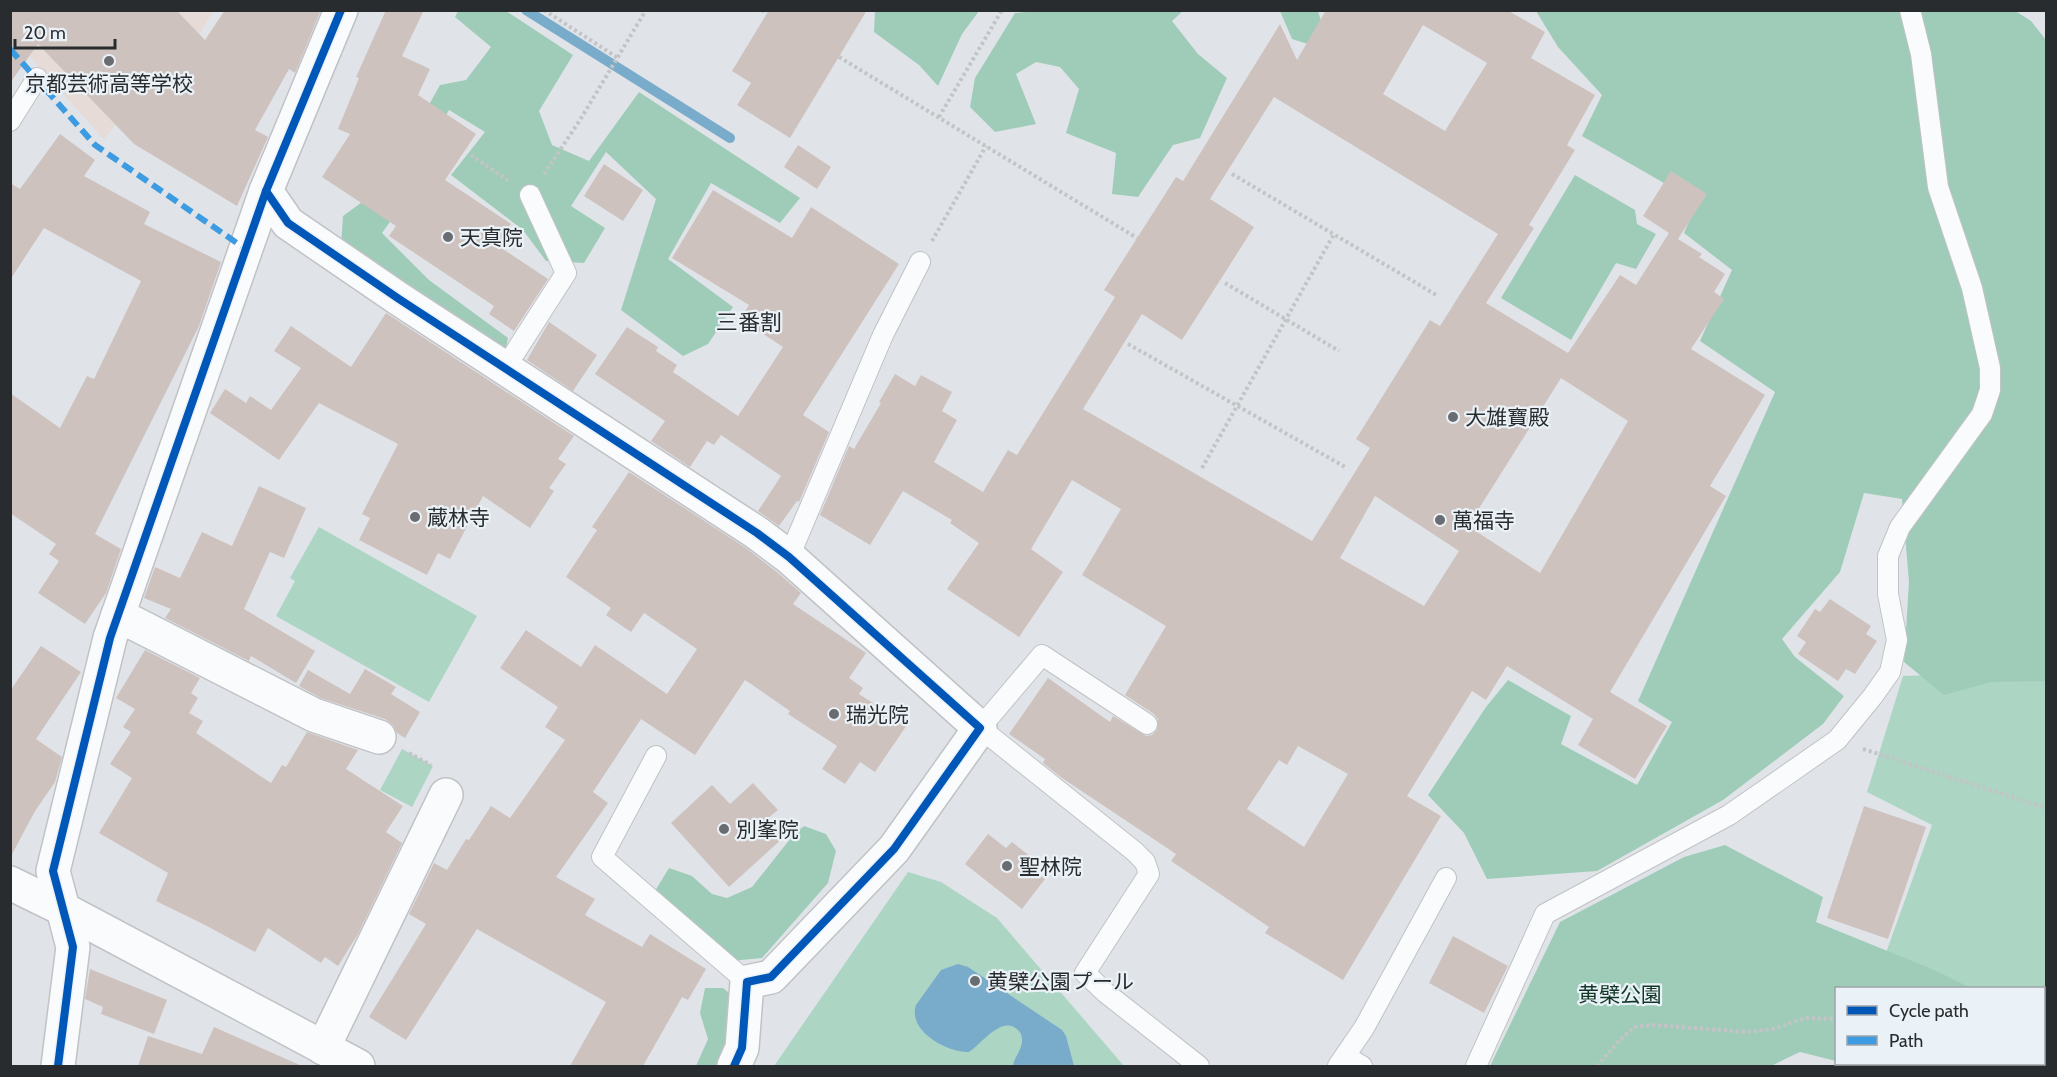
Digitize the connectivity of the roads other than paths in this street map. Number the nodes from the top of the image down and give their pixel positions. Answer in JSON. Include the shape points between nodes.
{"nodes":[{"id":1,"x":341,"y":10,"type":"edge"},
{"id":2,"x":1910,"y":10,"type":"edge"},
{"id":3,"x":37,"y":78,"type":"dead end"},
{"id":4,"x":10,"y":121,"type":"edge"},
{"id":5,"x":266,"y":191,"type":"junction"},
{"id":6,"x":530,"y":195,"type":"dead end"},
{"id":7,"x":920,"y":262,"type":"road end"},
{"id":8,"x":505,"y":369,"type":"junction"},
{"id":9,"x":789,"y":557,"type":"junction"},
{"id":10,"x":118,"y":615,"type":"junction"},
{"id":11,"x":1148,"y":724,"type":"dead end"},
{"id":12,"x":980,"y":728,"type":"junction"},
{"id":13,"x":379,"y":737,"type":"road end"},
{"id":14,"x":656,"y":756,"type":"dead end"},
{"id":15,"x":446,"y":795,"type":"road end"},
{"id":16,"x":1446,"y":878,"type":"dead end"},
{"id":17,"x":10,"y":883,"type":"edge"},
{"id":18,"x":63,"y":909,"type":"junction"},
{"id":19,"x":747,"y":982,"type":"junction"},
{"id":20,"x":323,"y":1048,"type":"junction"},
{"id":21,"x":1341,"y":1061,"type":"edge"},
{"id":22,"x":58,"y":1066,"type":"edge"},
{"id":23,"x":358,"y":1066,"type":"edge"},
{"id":24,"x":734,"y":1066,"type":"edge"},
{"id":25,"x":1200,"y":1066,"type":"edge"},
{"id":26,"x":1362,"y":1066,"type":"edge"},
{"id":27,"x":1476,"y":1066,"type":"edge"}],
"edges":[{"from":1,"to":5,"type":"street"},
{"from":2,"to":27,"type":"lane","via":[[1921,54],[1938,187],[1972,288],[1990,368],[1990,390],[1982,414],[1900,527],[1888,556],[1888,594],[1897,640],[1890,672],[1836,740],[1729,816],[1545,914]]},
{"from":3,"to":4,"type":"lane"},
{"from":5,"to":8,"type":"street","via":[[288,224]]},
{"from":5,"to":10,"type":"street"},
{"from":6,"to":8,"type":"lane","via":[[566,273]]},
{"from":7,"to":9,"type":"lane","via":[[883,334]]},
{"from":8,"to":9,"type":"street"},
{"from":9,"to":12,"type":"street"},
{"from":10,"to":13,"type":"street","via":[[314,716]]},
{"from":10,"to":18,"type":"street","via":[[53,871]]},
{"from":11,"to":12,"type":"lane","via":[[1042,655]]},
{"from":12,"to":19,"type":"street","via":[[894,849],[771,977]]},
{"from":12,"to":25,"type":"lane","via":[[1145,862],[1149,874],[1085,973]]},
{"from":14,"to":19,"type":"lane","via":[[602,857]]},
{"from":15,"to":20,"type":"street"},
{"from":16,"to":21,"type":"lane","via":[[1364,1028]]},
{"from":17,"to":18,"type":"street"},
{"from":18,"to":20,"type":"street"},
{"from":18,"to":22,"type":"street","via":[[73,947]]},
{"from":19,"to":24,"type":"street","via":[[742,1048]]},
{"from":20,"to":23,"type":"street"},
{"from":21,"to":26,"type":"lane"}]}
